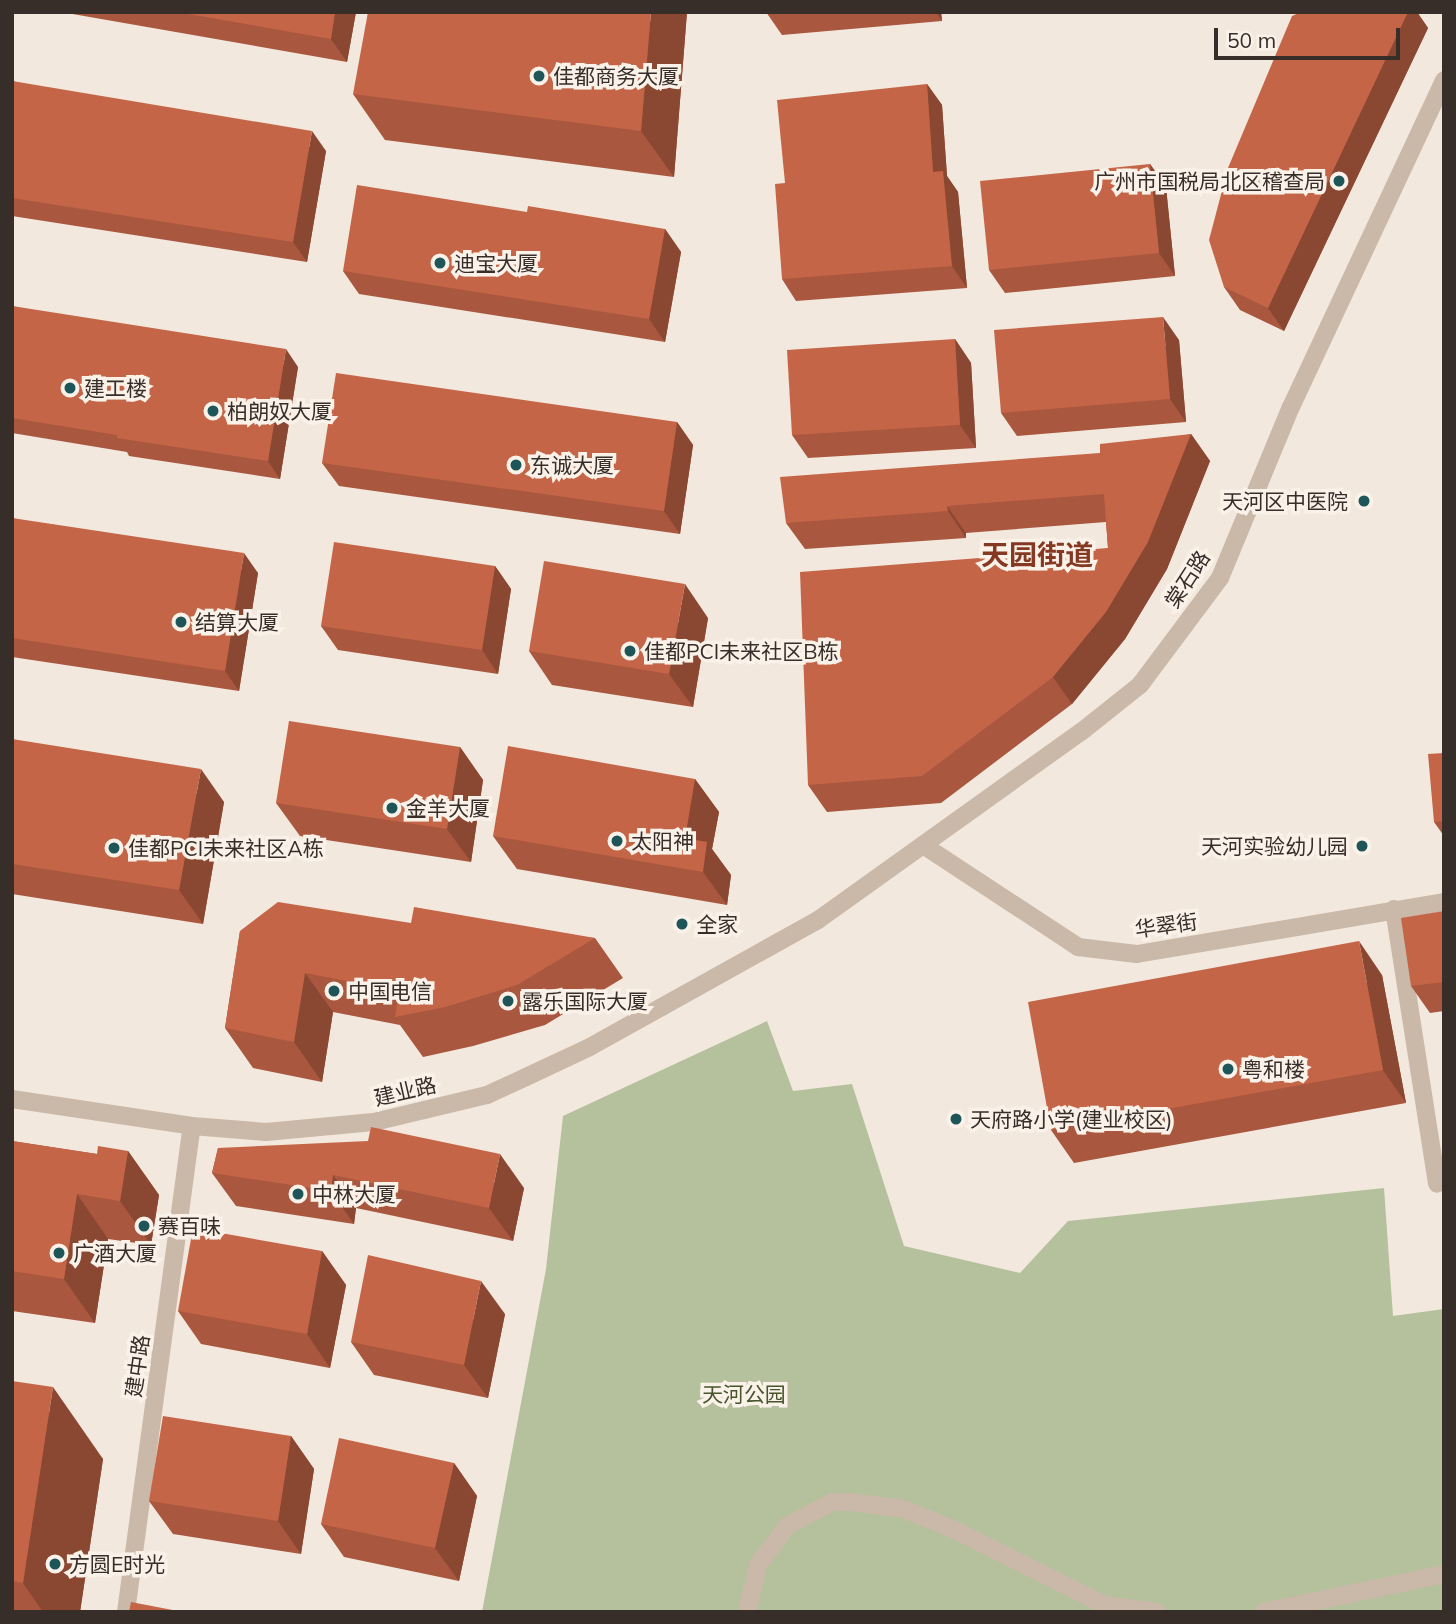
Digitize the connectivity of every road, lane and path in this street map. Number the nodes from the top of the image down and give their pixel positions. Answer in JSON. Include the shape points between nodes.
{"nodes":[{"id":1,"x":1444,"y":80,"type":"edge"},
{"id":2,"x":923,"y":845,"type":"junction"},
{"id":3,"x":1444,"y":902,"type":"edge"},
{"id":4,"x":1394,"y":909,"type":"junction"},
{"id":5,"x":773,"y":945,"type":"joint"},
{"id":6,"x":12,"y":1099,"type":"edge"},
{"id":7,"x":192,"y":1126,"type":"junction"},
{"id":8,"x":1437,"y":1184,"type":"dead end"},
{"id":9,"x":1444,"y":1574,"type":"edge"},
{"id":10,"x":126,"y":1612,"type":"edge"},
{"id":11,"x":747,"y":1612,"type":"edge"},
{"id":12,"x":1157,"y":1612,"type":"edge"},
{"id":13,"x":1264,"y":1612,"type":"edge"}],
"edges":[{"from":1,"to":2,"type":"street","name":"棠石路","via":[[1291,407],[1220,578],[1140,685]]},
{"from":2,"to":4,"type":"street","name":"华翠街","via":[[1078,947],[1137,954]]},
{"from":2,"to":5,"type":"street","name":"棠石路","via":[[818,920]]},
{"from":3,"to":4,"type":"street","name":"华翠街"},
{"from":4,"to":8,"type":"street"},
{"from":5,"to":7,"type":"street","name":"建业路","via":[[588,1048],[487,1095],[374,1122],[266,1132]]},
{"from":6,"to":7,"type":"street","name":"建业路"},
{"from":7,"to":10,"type":"street","name":"建中路"},
{"from":9,"to":13,"type":"street"},
{"from":11,"to":12,"type":"street","via":[[758,1564],[788,1525],[833,1502],[851,1502],[904,1509],[1105,1605]]}]}
